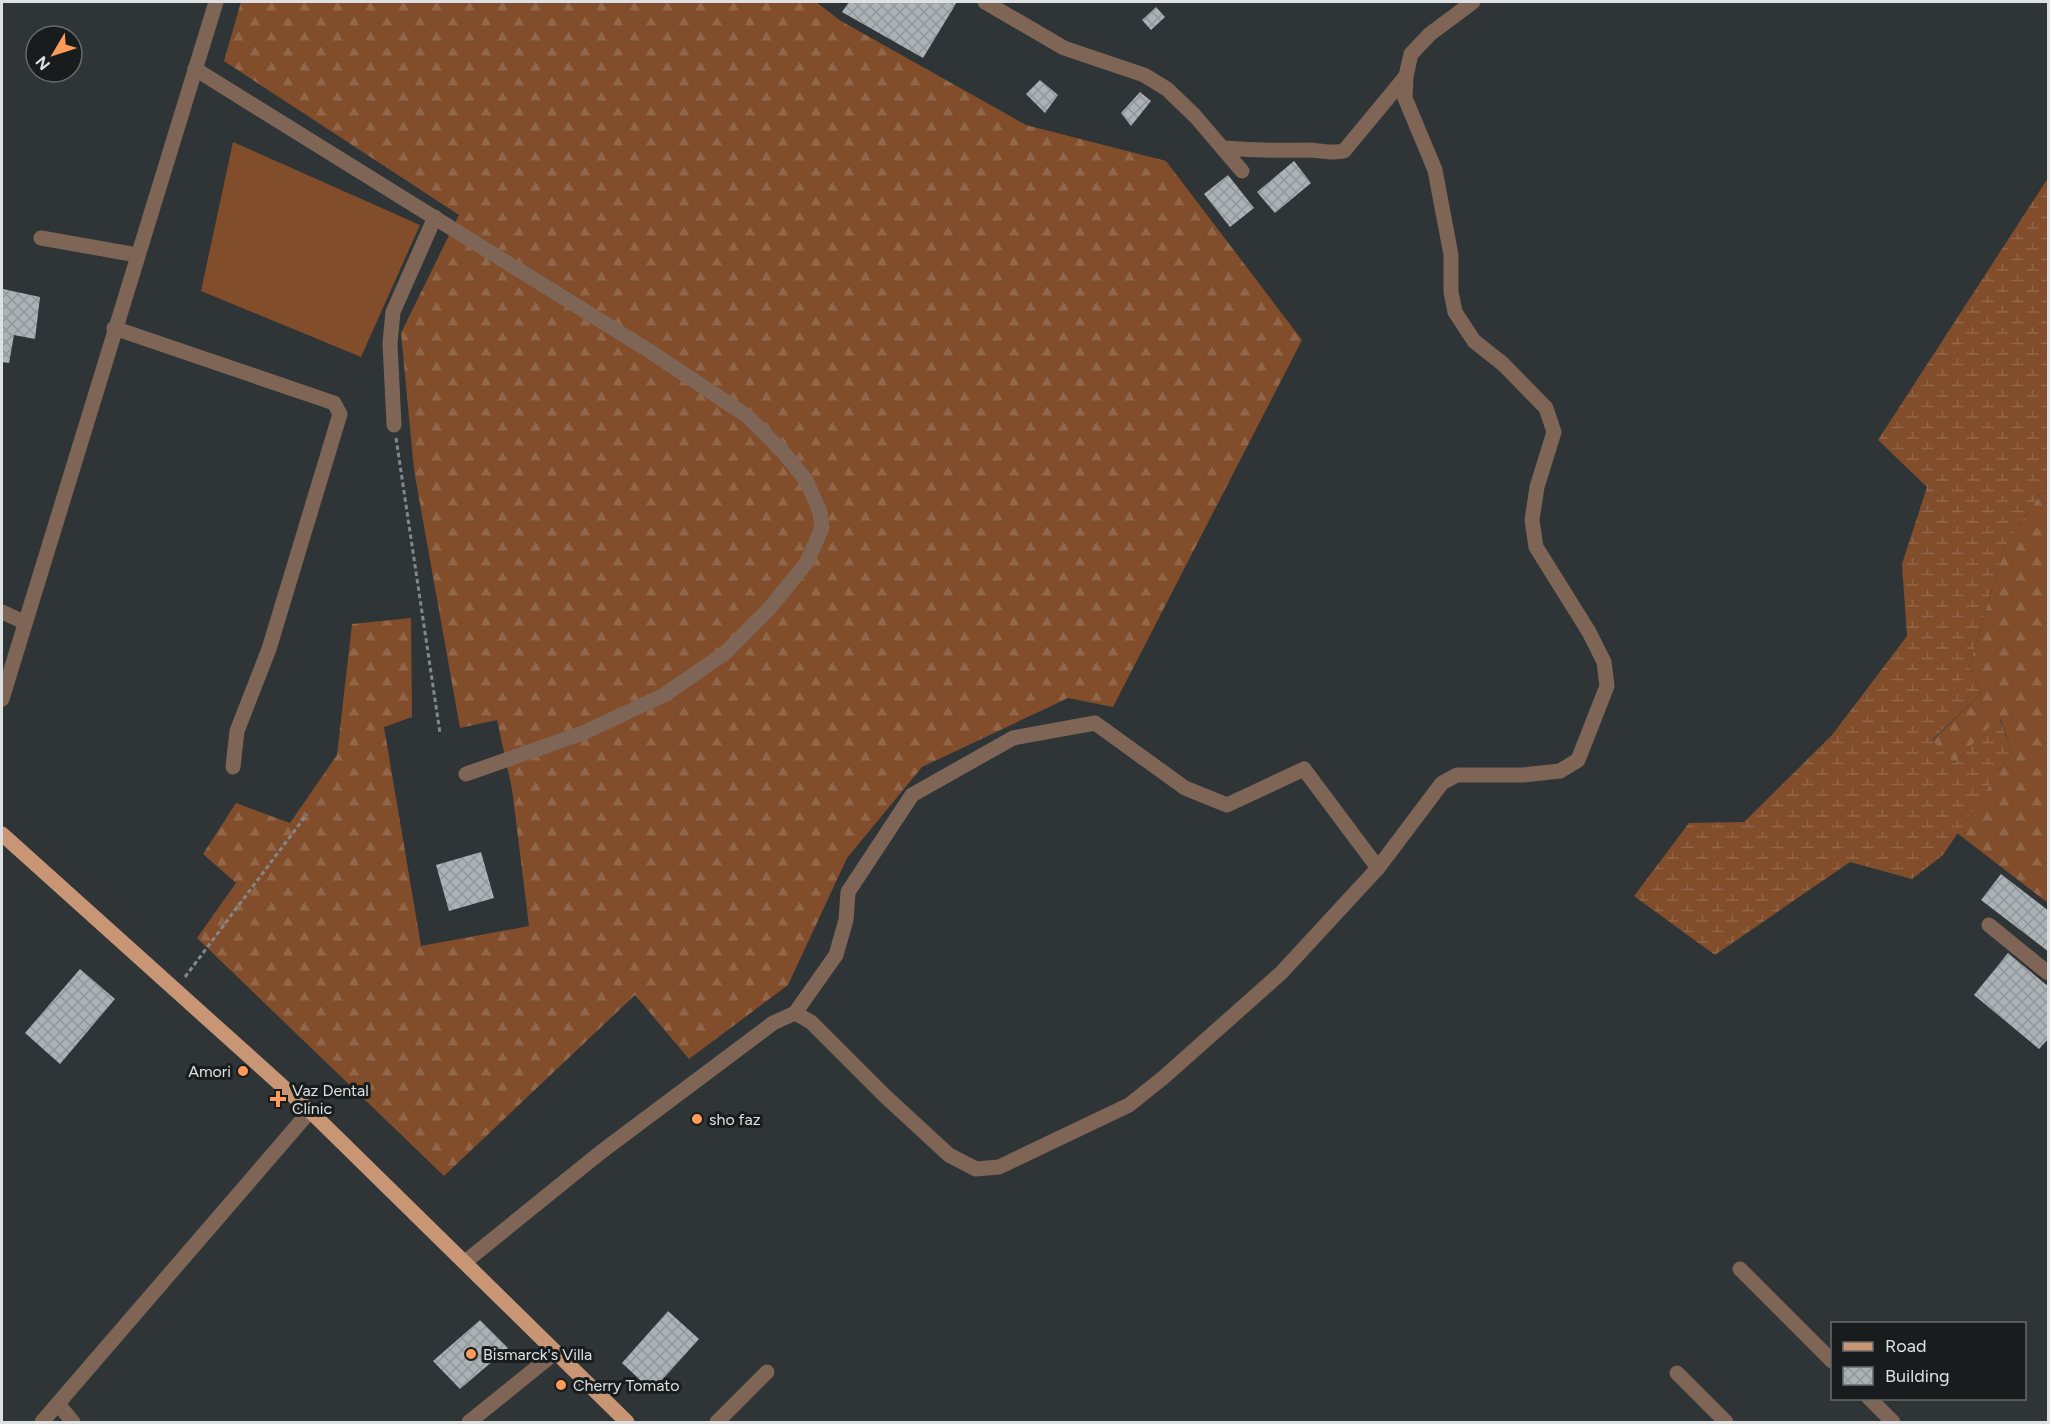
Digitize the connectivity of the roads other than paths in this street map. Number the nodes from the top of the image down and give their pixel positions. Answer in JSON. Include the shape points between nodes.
{"nodes":[{"id":1,"x":216,"y":2,"type":"edge"},
{"id":2,"x":985,"y":2,"type":"edge"},
{"id":3,"x":1473,"y":2,"type":"edge"},
{"id":4,"x":195,"y":69,"type":"junction"},
{"id":5,"x":1406,"y":76,"type":"junction"},
{"id":6,"x":1223,"y":148,"type":"junction"},
{"id":7,"x":1242,"y":171,"type":"dead end"},
{"id":8,"x":435,"y":217,"type":"junction"},
{"id":9,"x":41,"y":238,"type":"dead end"},
{"id":10,"x":137,"y":255,"type":"junction"},
{"id":11,"x":114,"y":328,"type":"junction"},
{"id":12,"x":394,"y":425,"type":"road end"},
{"id":13,"x":2,"y":612,"type":"edge"},
{"id":14,"x":24,"y":622,"type":"junction"},
{"id":15,"x":2,"y":699,"type":"edge"},
{"id":16,"x":233,"y":767,"type":"dead end"},
{"id":17,"x":466,"y":774,"type":"dead end"},
{"id":18,"x":2,"y":834,"type":"edge"},
{"id":19,"x":1378,"y":868,"type":"junction"},
{"id":20,"x":1989,"y":925,"type":"dead end"},
{"id":21,"x":2049,"y":973,"type":"edge"},
{"id":22,"x":795,"y":1013,"type":"junction"},
{"id":23,"x":310,"y":1111,"type":"junction"},
{"id":24,"x":465,"y":1262,"type":"junction"},
{"id":25,"x":1740,"y":1269,"type":"dead end"},
{"id":26,"x":556,"y":1352,"type":"junction"},
{"id":27,"x":1831,"y":1360,"type":"edge"},
{"id":28,"x":767,"y":1372,"type":"dead end"},
{"id":29,"x":1677,"y":1373,"type":"dead end"},
{"id":30,"x":1871,"y":1400,"type":"edge"},
{"id":31,"x":58,"y":1404,"type":"junction"},
{"id":32,"x":42,"y":1422,"type":"edge"},
{"id":33,"x":73,"y":1422,"type":"edge"},
{"id":34,"x":469,"y":1422,"type":"edge"},
{"id":35,"x":627,"y":1422,"type":"edge"},
{"id":36,"x":717,"y":1422,"type":"edge"},
{"id":37,"x":1726,"y":1422,"type":"edge"},
{"id":38,"x":1893,"y":1422,"type":"edge"}],
"edges":[{"from":1,"to":4,"type":"street"},
{"from":2,"to":6,"type":"street","via":[[1064,48],[1144,75],[1167,89]]},
{"from":3,"to":5,"type":"street","via":[[1430,34],[1411,54]]},
{"from":4,"to":8,"type":"street"},
{"from":4,"to":10,"type":"street"},
{"from":5,"to":6,"type":"street","via":[[1344,151],[1281,153]]},
{"from":5,"to":19,"type":"street","via":[[1405,98],[1435,171],[1451,255],[1455,312],[1474,341],[1546,408],[1554,432],[1537,487],[1532,520],[1536,547],[1589,632],[1604,663],[1607,686],[1578,760],[1560,771],[1457,775],[1442,783]]},
{"from":6,"to":7,"type":"street"},
{"from":8,"to":12,"type":"street","via":[[393,312],[390,343]]},
{"from":8,"to":17,"type":"street","via":[[747,416],[806,480],[820,512],[822,528],[807,562],[725,654],[664,695],[583,733]]},
{"from":9,"to":10,"type":"street"},
{"from":10,"to":11,"type":"street"},
{"from":11,"to":14,"type":"street"},
{"from":11,"to":16,"type":"street","via":[[334,403],[340,414],[269,649],[237,730]]},
{"from":13,"to":14,"type":"street"},
{"from":14,"to":15,"type":"street"},
{"from":18,"to":23,"type":"main road"},
{"from":19,"to":22,"type":"street","via":[[1281,973],[1129,1105],[999,1167],[976,1169],[949,1155],[811,1022]]},
{"from":19,"to":22,"type":"street","via":[[1304,769],[1227,805],[1185,788],[1095,723],[1013,738],[912,795],[848,892],[846,920],[836,955]]},
{"from":20,"to":21,"type":"street"},
{"from":22,"to":24,"type":"street","via":[[773,1023],[602,1152]]},
{"from":23,"to":24,"type":"main road"},
{"from":23,"to":31,"type":"street"},
{"from":24,"to":26,"type":"main road"},
{"from":25,"to":27,"type":"street"},
{"from":26,"to":34,"type":"street"},
{"from":26,"to":35,"type":"main road"},
{"from":28,"to":36,"type":"street"},
{"from":29,"to":37,"type":"street"},
{"from":30,"to":38,"type":"street"},
{"from":31,"to":32,"type":"street"},
{"from":31,"to":33,"type":"street"}]}
